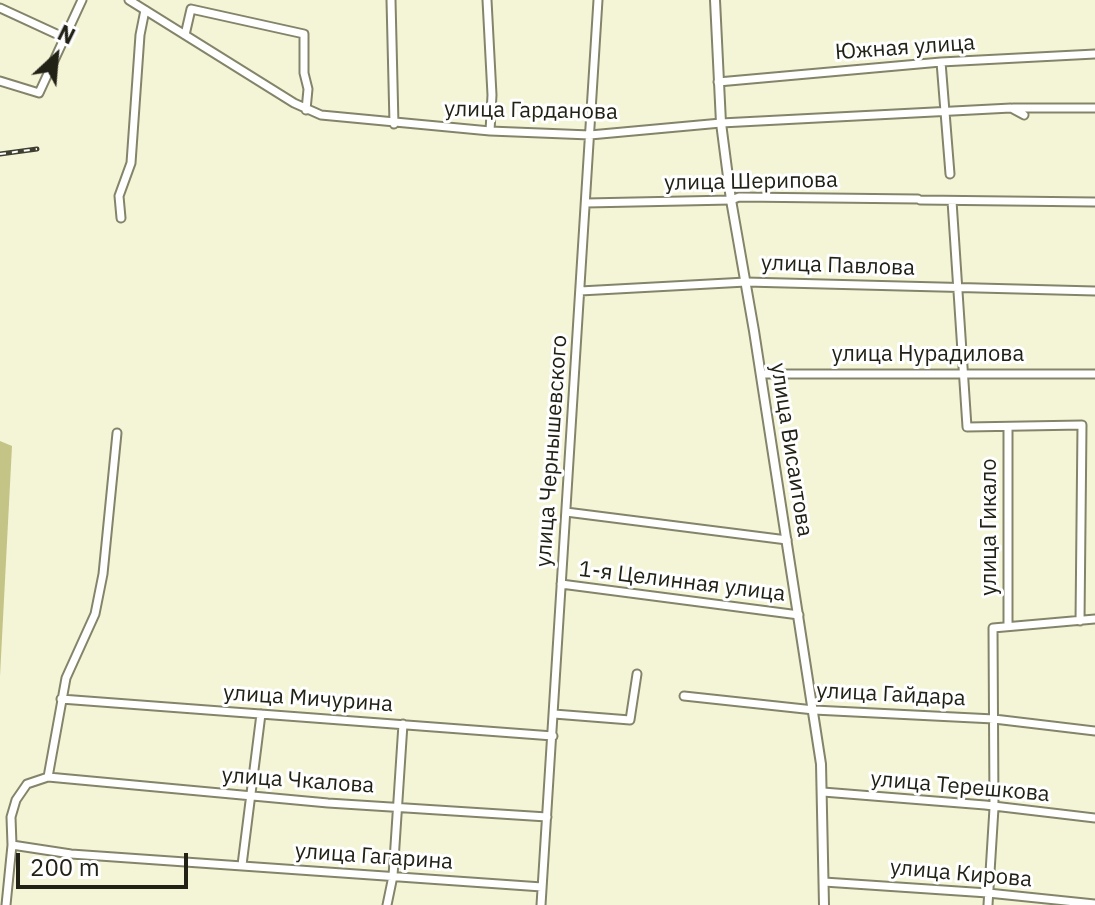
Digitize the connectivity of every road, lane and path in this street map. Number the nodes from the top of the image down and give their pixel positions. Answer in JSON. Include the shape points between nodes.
{"nodes":[{"id":1,"x":82,"y":0,"type":"edge"},
{"id":2,"x":129,"y":0,"type":"edge"},
{"id":3,"x":192,"y":0,"type":"edge"},
{"id":4,"x":391,"y":0,"type":"edge"},
{"id":5,"x":487,"y":0,"type":"edge"},
{"id":6,"x":598,"y":0,"type":"edge"},
{"id":7,"x":715,"y":0,"type":"edge"},
{"id":8,"x":0,"y":8,"type":"edge"},
{"id":9,"x":145,"y":10,"type":"junction"},
{"id":10,"x":191,"y":12,"type":"junction"},
{"id":11,"x":185,"y":35,"type":"junction"},
{"id":12,"x":63,"y":37,"type":"junction"},
{"id":13,"x":1095,"y":54,"type":"edge"},
{"id":14,"x":941,"y":62,"type":"junction"},
{"id":15,"x":0,"y":81,"type":"edge"},
{"id":16,"x":718,"y":82,"type":"junction"},
{"id":17,"x":1011,"y":108,"type":"junction"},
{"id":18,"x":1095,"y":108,"type":"edge"},
{"id":19,"x":306,"y":110,"type":"junction"},
{"id":20,"x":945,"y":113,"type":"junction"},
{"id":21,"x":1024,"y":115,"type":"dead end"},
{"id":22,"x":721,"y":123,"type":"junction"},
{"id":23,"x":394,"y":124,"type":"junction"},
{"id":24,"x":490,"y":131,"type":"junction"},
{"id":25,"x":590,"y":135,"type":"junction"},
{"id":26,"x":950,"y":174,"type":"dead end"},
{"id":27,"x":731,"y":200,"type":"junction"},
{"id":28,"x":952,"y":201,"type":"junction"},
{"id":29,"x":1095,"y":202,"type":"edge"},
{"id":30,"x":586,"y":203,"type":"junction"},
{"id":31,"x":121,"y":218,"type":"dead end"},
{"id":32,"x":746,"y":282,"type":"junction"},
{"id":33,"x":958,"y":288,"type":"junction"},
{"id":34,"x":580,"y":291,"type":"junction"},
{"id":35,"x":1095,"y":291,"type":"edge"},
{"id":36,"x":962,"y":372,"type":"junction"},
{"id":37,"x":761,"y":374,"type":"junction"},
{"id":38,"x":1095,"y":374,"type":"edge"},
{"id":39,"x":1008,"y":428,"type":"junction"},
{"id":40,"x":117,"y":433,"type":"dead end"},
{"id":41,"x":566,"y":512,"type":"junction"},
{"id":42,"x":787,"y":540,"type":"junction"},
{"id":43,"x":561,"y":584,"type":"junction"},
{"id":44,"x":799,"y":615,"type":"junction"},
{"id":45,"x":1095,"y":619,"type":"edge"},
{"id":46,"x":1080,"y":621,"type":"junction"},
{"id":47,"x":1008,"y":626,"type":"junction"},
{"id":48,"x":637,"y":674,"type":"dead end"},
{"id":49,"x":684,"y":696,"type":"dead end"},
{"id":50,"x":61,"y":699,"type":"junction"},
{"id":51,"x":814,"y":710,"type":"junction"},
{"id":52,"x":261,"y":714,"type":"junction"},
{"id":53,"x":554,"y":714,"type":"junction"},
{"id":54,"x":994,"y":719,"type":"junction"},
{"id":55,"x":403,"y":724,"type":"junction"},
{"id":56,"x":1095,"y":731,"type":"edge"},
{"id":57,"x":553,"y":736,"type":"junction"},
{"id":58,"x":48,"y":777,"type":"junction"},
{"id":59,"x":823,"y":792,"type":"junction"},
{"id":60,"x":251,"y":797,"type":"junction"},
{"id":61,"x":397,"y":807,"type":"junction"},
{"id":62,"x":994,"y":808,"type":"junction"},
{"id":63,"x":547,"y":817,"type":"junction"},
{"id":64,"x":1095,"y":818,"type":"edge"},
{"id":65,"x":12,"y":845,"type":"junction"},
{"id":66,"x":242,"y":865,"type":"junction"},
{"id":67,"x":393,"y":876,"type":"junction"},
{"id":68,"x":824,"y":882,"type":"junction"},
{"id":69,"x":542,"y":887,"type":"junction"},
{"id":70,"x":988,"y":893,"type":"junction"},
{"id":71,"x":1095,"y":904,"type":"edge"},
{"id":72,"x":6,"y":905,"type":"edge"},
{"id":73,"x":387,"y":905,"type":"edge"},
{"id":74,"x":541,"y":905,"type":"edge"},
{"id":75,"x":824,"y":905,"type":"edge"},
{"id":76,"x":988,"y":905,"type":"edge"}],
"edges":[{"from":1,"to":12,"type":"street"},
{"from":2,"to":9,"type":"street","name":"улица Гарданова"},
{"from":3,"to":10,"type":"street"},
{"from":4,"to":23,"type":"street"},
{"from":5,"to":24,"type":"street"},
{"from":6,"to":25,"type":"street","name":"улица Чернышевского"},
{"from":7,"to":16,"type":"street","name":"улица Висаитова"},
{"from":8,"to":12,"type":"street"},
{"from":9,"to":11,"type":"street","name":"улица Гарданова"},
{"from":9,"to":31,"type":"street","via":[[131,163],[119,196]]},
{"from":10,"to":11,"type":"street"},
{"from":10,"to":19,"type":"street","via":[[304,34]]},
{"from":11,"to":19,"type":"street","name":"улица Гарданова"},
{"from":12,"to":15,"type":"street","via":[[39,93]]},
{"from":13,"to":14,"type":"street","name":"Южная улица"},
{"from":14,"to":16,"type":"street","name":"Южная улица"},
{"from":14,"to":20,"type":"street"},
{"from":16,"to":22,"type":"street","name":"улица Висаитова"},
{"from":17,"to":18,"type":"street","name":"улица Гарданова"},
{"from":17,"to":20,"type":"street","name":"улица Гарданова"},
{"from":17,"to":21,"type":"street"},
{"from":19,"to":23,"type":"street","name":"улица Гарданова"},
{"from":20,"to":22,"type":"street","name":"улица Гарданова"},
{"from":20,"to":26,"type":"street"},
{"from":22,"to":25,"type":"street","name":"улица Гарданова"},
{"from":22,"to":27,"type":"street","name":"улица Висаитова"},
{"from":23,"to":24,"type":"street","name":"улица Гарданова"},
{"from":24,"to":25,"type":"street","name":"улица Гарданова"},
{"from":25,"to":30,"type":"street","name":"улица Чернышевского"},
{"from":27,"to":28,"type":"street","name":"улица Шерипова"},
{"from":27,"to":30,"type":"street","name":"улица Шерипова"},
{"from":27,"to":32,"type":"street","name":"улица Висаитова"},
{"from":28,"to":29,"type":"street","name":"улица Шерипова"},
{"from":28,"to":33,"type":"street"},
{"from":30,"to":34,"type":"street","name":"улица Чернышевского"},
{"from":32,"to":33,"type":"street","name":"улица Павлова"},
{"from":32,"to":34,"type":"street","name":"улица Павлова"},
{"from":32,"to":37,"type":"street","name":"улица Висаитова"},
{"from":33,"to":35,"type":"street","name":"улица Павлова"},
{"from":33,"to":36,"type":"street"},
{"from":34,"to":41,"type":"street","name":"улица Чернышевского"},
{"from":36,"to":37,"type":"street","name":"улица Нурадилова"},
{"from":36,"to":38,"type":"street","name":"улица Нурадилова"},
{"from":36,"to":39,"type":"street","via":[[967,427]]},
{"from":37,"to":42,"type":"street","name":"улица Висаитова"},
{"from":39,"to":46,"type":"street","via":[[1082,425]]},
{"from":39,"to":47,"type":"street","name":"улица Гикало"},
{"from":40,"to":50,"type":"street","via":[[95,614]]},
{"from":41,"to":42,"type":"street"},
{"from":41,"to":43,"type":"street","name":"улица Чернышевского"},
{"from":42,"to":44,"type":"street","name":"улица Висаитова"},
{"from":43,"to":44,"type":"street","name":"1-я Целинная улица"},
{"from":43,"to":53,"type":"street","name":"улица Чернышевского"},
{"from":44,"to":51,"type":"street","name":"улица Висаитова"},
{"from":45,"to":46,"type":"street"},
{"from":46,"to":47,"type":"street"},
{"from":47,"to":54,"type":"street","via":[[993,628]]},
{"from":48,"to":53,"type":"street","via":[[630,720]]},
{"from":49,"to":51,"type":"street","name":"улица Гайдара"},
{"from":50,"to":52,"type":"street","name":"улица Мичурина"},
{"from":50,"to":58,"type":"street"},
{"from":51,"to":54,"type":"street","name":"улица Гайдара"},
{"from":51,"to":59,"type":"street","name":"улица Висаитова"},
{"from":52,"to":55,"type":"street","name":"улица Мичурина"},
{"from":52,"to":60,"type":"street"},
{"from":53,"to":57,"type":"street","name":"улица Чернышевского"},
{"from":54,"to":56,"type":"street","name":"улица Гайдара"},
{"from":54,"to":62,"type":"street"},
{"from":55,"to":57,"type":"street","name":"улица Мичурина"},
{"from":55,"to":61,"type":"street"},
{"from":57,"to":63,"type":"street","name":"улица Чернышевского"},
{"from":58,"to":60,"type":"street","name":"улица Чкалова"},
{"from":58,"to":65,"type":"street","via":[[27,784],[16,800]]},
{"from":59,"to":62,"type":"street","name":"улица Терешкова"},
{"from":59,"to":68,"type":"street","name":"улица Висаитова"},
{"from":60,"to":61,"type":"street","name":"улица Чкалова"},
{"from":60,"to":66,"type":"street"},
{"from":61,"to":63,"type":"street","name":"улица Чкалова"},
{"from":61,"to":67,"type":"street"},
{"from":62,"to":64,"type":"street","name":"улица Терешкова"},
{"from":62,"to":70,"type":"street"},
{"from":63,"to":69,"type":"street","name":"улица Чернышевского"},
{"from":65,"to":66,"type":"street","name":"улица Гагарина"},
{"from":65,"to":72,"type":"street"},
{"from":66,"to":67,"type":"street","name":"улица Гагарина"},
{"from":67,"to":69,"type":"street","name":"улица Гагарина"},
{"from":67,"to":73,"type":"street"},
{"from":68,"to":70,"type":"street","name":"улица Кирова"},
{"from":68,"to":75,"type":"street","name":"улица Висаитова"},
{"from":69,"to":74,"type":"street","name":"улица Чернышевского"},
{"from":70,"to":71,"type":"street","name":"улица Кирова"},
{"from":70,"to":76,"type":"street"}]}
